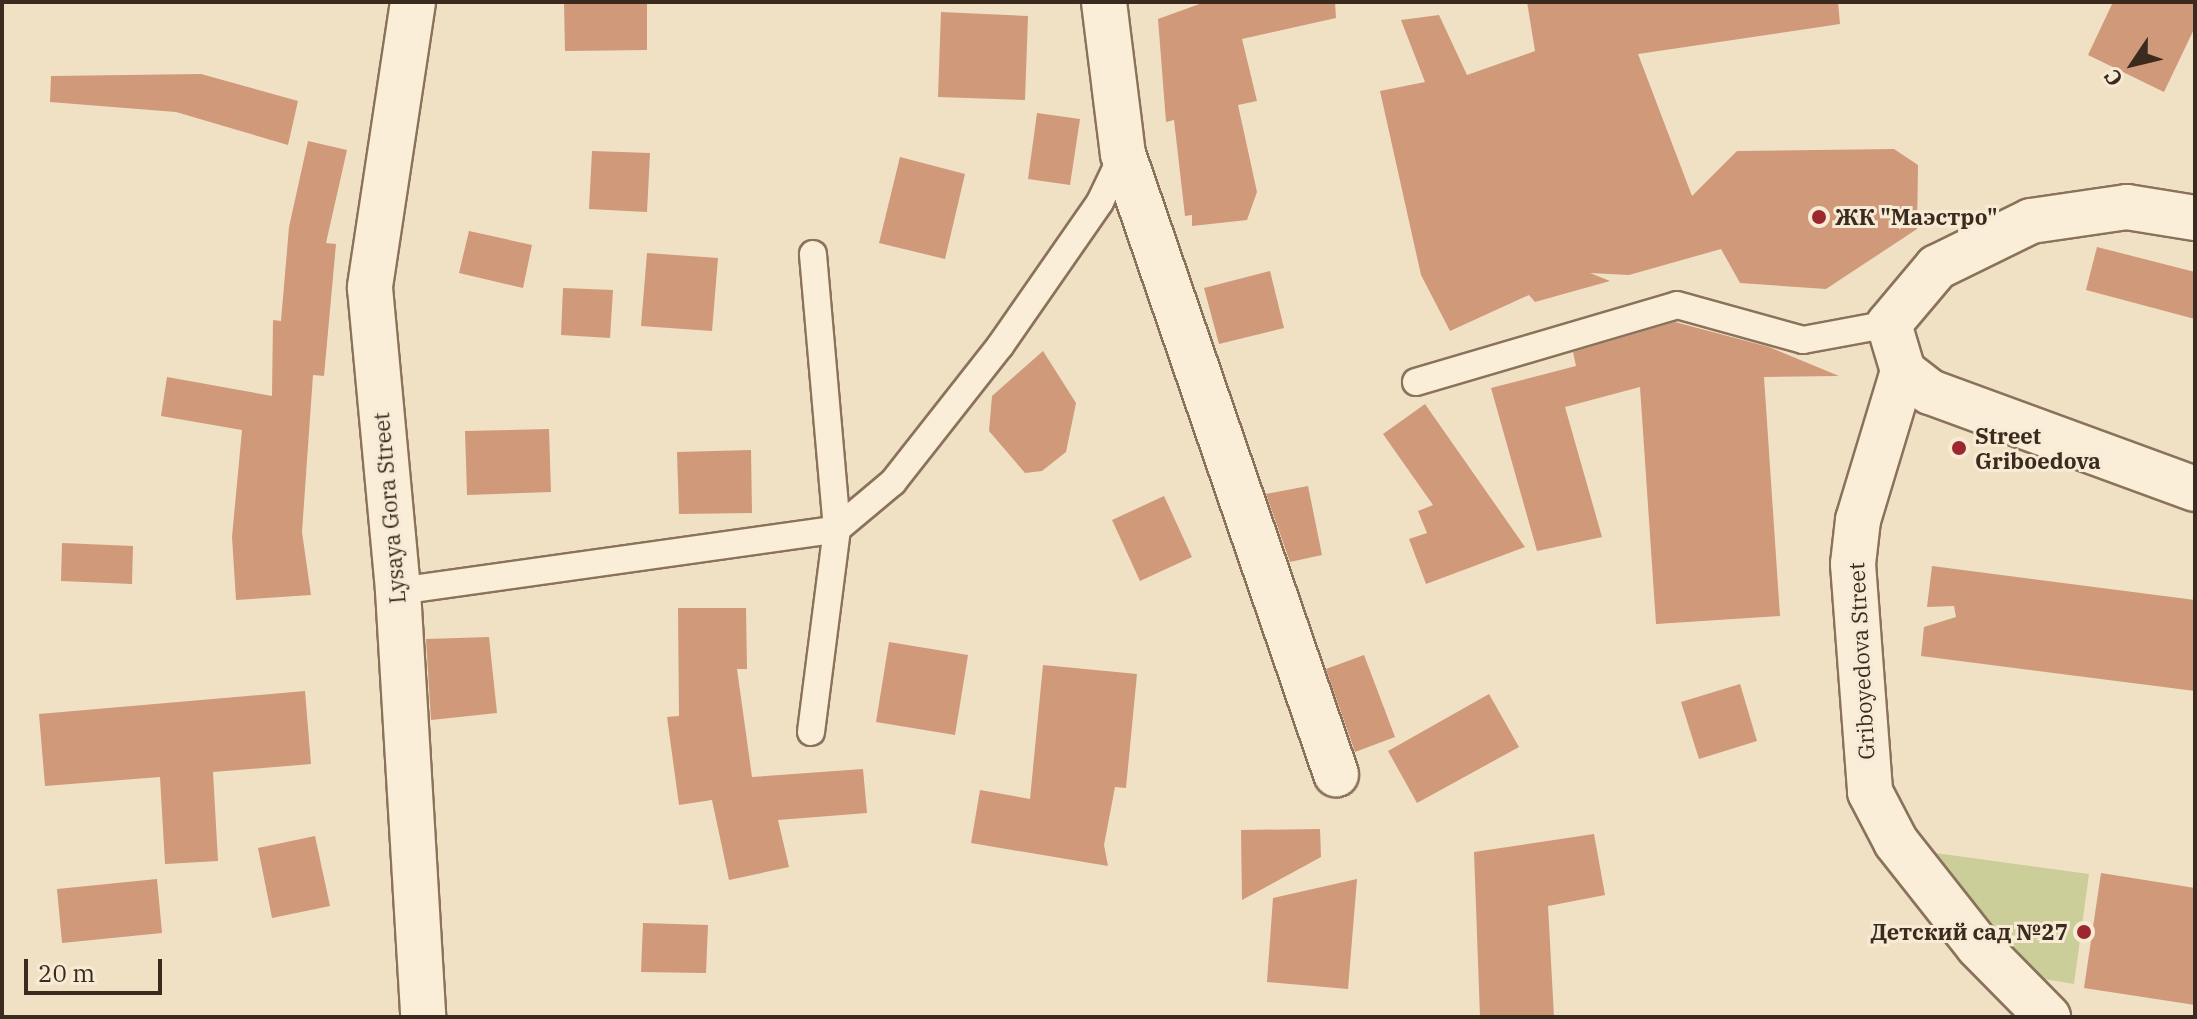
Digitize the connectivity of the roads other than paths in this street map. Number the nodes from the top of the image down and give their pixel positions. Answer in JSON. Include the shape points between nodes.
{"nodes":[{"id":1,"x":413,"y":2,"type":"edge"},
{"id":2,"x":1104,"y":2,"type":"edge"},
{"id":3,"x":1123,"y":154,"type":"junction"},
{"id":4,"x":2195,"y":218,"type":"edge"},
{"id":5,"x":813,"y":254,"type":"dead end"},
{"id":6,"x":1889,"y":324,"type":"junction"},
{"id":7,"x":1903,"y":371,"type":"junction"},
{"id":8,"x":1416,"y":382,"type":"dead end"},
{"id":9,"x":2195,"y":489,"type":"edge"},
{"id":10,"x":837,"y":529,"type":"junction"},
{"id":11,"x":398,"y":591,"type":"junction"},
{"id":12,"x":811,"y":732,"type":"dead end"},
{"id":13,"x":1336,"y":774,"type":"dead end"},
{"id":14,"x":423,"y":1017,"type":"edge"},
{"id":15,"x":2048,"y":1017,"type":"edge"}],
"edges":[{"from":1,"to":11,"type":"street","name":"Lysaya Gora Street","via":[[370,288]]},
{"from":2,"to":3,"type":"street"},
{"from":3,"to":10,"type":"lane","via":[[1100,202],[1000,346],[893,482]]},
{"from":3,"to":13,"type":"street"},
{"from":4,"to":6,"type":"street","via":[[2127,207],[2031,221],[1937,267]]},
{"from":5,"to":10,"type":"lane"},
{"from":6,"to":7,"type":"street"},
{"from":6,"to":8,"type":"lane","via":[[1803,340],[1677,305]]},
{"from":7,"to":9,"type":"street","via":[[1930,392]]},
{"from":7,"to":15,"type":"street","name":"Griboyedova Street","via":[[1869,476],[1853,564],[1870,792],[1888,831],[1978,946]]},
{"from":10,"to":11,"type":"lane"},
{"from":10,"to":12,"type":"lane"},
{"from":11,"to":14,"type":"street","name":"Lysaya Gora Street"}]}
